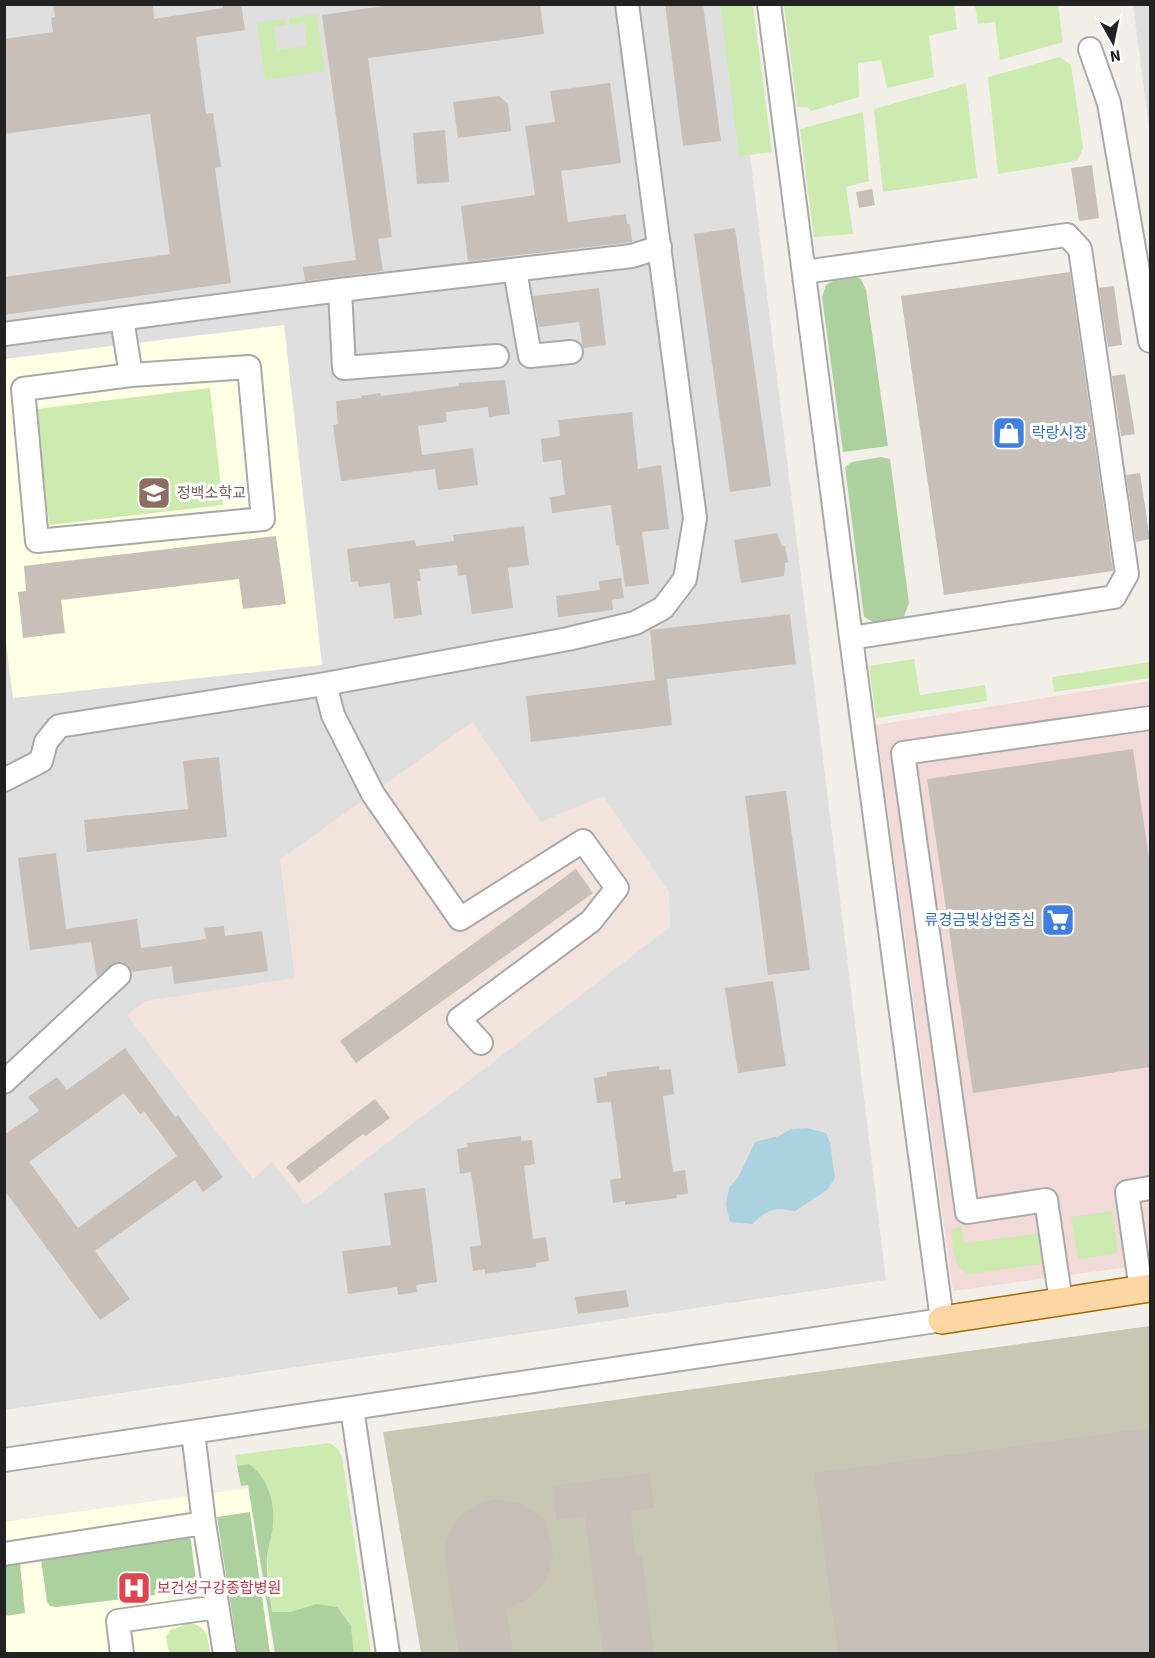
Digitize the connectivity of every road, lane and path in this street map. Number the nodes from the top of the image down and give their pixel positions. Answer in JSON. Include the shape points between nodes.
{"nodes":[{"id":1,"x":627,"y":4,"type":"edge"},
{"id":2,"x":769,"y":4,"type":"edge"},
{"id":3,"x":1090,"y":49,"type":"dead end"},
{"id":4,"x":660,"y":247,"type":"junction"},
{"id":5,"x":515,"y":270,"type":"junction"},
{"id":6,"x":804,"y":272,"type":"junction"},
{"id":7,"x":340,"y":290,"type":"junction"},
{"id":8,"x":122,"y":319,"type":"junction"},
{"id":9,"x":4,"y":334,"type":"edge"},
{"id":10,"x":1150,"y":341,"type":"edge"},
{"id":11,"x":570,"y":352,"type":"dead end"},
{"id":12,"x":497,"y":356,"type":"dead end"},
{"id":13,"x":130,"y":375,"type":"junction"},
{"id":14,"x":850,"y":638,"type":"junction"},
{"id":15,"x":325,"y":684,"type":"junction"},
{"id":16,"x":1150,"y":718,"type":"edge"},
{"id":17,"x":4,"y":780,"type":"edge"},
{"id":18,"x":118,"y":975,"type":"dead end"},
{"id":19,"x":481,"y":1043,"type":"dead end"},
{"id":20,"x":4,"y":1082,"type":"edge"},
{"id":21,"x":1150,"y":1188,"type":"edge"},
{"id":22,"x":968,"y":1212,"type":"junction"},
{"id":23,"x":928,"y":1217,"type":"junction"},
{"id":24,"x":1146,"y":1289,"type":"edge"},
{"id":25,"x":1061,"y":1302,"type":"junction"},
{"id":26,"x":942,"y":1320,"type":"junction"},
{"id":27,"x":352,"y":1408,"type":"junction"},
{"id":28,"x":193,"y":1432,"type":"junction"},
{"id":29,"x":4,"y":1461,"type":"edge"},
{"id":30,"x":204,"y":1524,"type":"junction"},
{"id":31,"x":4,"y":1554,"type":"edge"},
{"id":32,"x":217,"y":1607,"type":"junction"},
{"id":33,"x":122,"y":1653,"type":"edge"},
{"id":34,"x":225,"y":1653,"type":"edge"},
{"id":35,"x":388,"y":1653,"type":"edge"}],
"edges":[{"from":1,"to":4,"type":"street"},
{"from":2,"to":6,"type":"street"},
{"from":3,"to":10,"type":"street","via":[[1109,102]]},
{"from":4,"to":5,"type":"street","via":[[632,256]]},
{"from":4,"to":15,"type":"street","via":[[695,518],[685,579],[680,587],[663,608],[635,623]]},
{"from":5,"to":7,"type":"street"},
{"from":5,"to":11,"type":"street","via":[[530,356]]},
{"from":6,"to":14,"type":"street"},
{"from":6,"to":14,"type":"street","via":[[1067,235],[1080,249],[1126,574],[1114,597]]},
{"from":7,"to":8,"type":"street"},
{"from":7,"to":12,"type":"street","via":[[344,368]]},
{"from":8,"to":9,"type":"street"},
{"from":8,"to":13,"type":"street"},
{"from":13,"to":13,"type":"street","via":[[249,366],[263,519],[37,541],[22,389]]},
{"from":14,"to":23,"type":"street"},
{"from":15,"to":17,"type":"street","via":[[59,726],[46,742],[41,760]]},
{"from":15,"to":19,"type":"street","via":[[333,715],[373,794],[460,919],[583,841],[617,888],[591,921],[459,1019]]},
{"from":16,"to":22,"type":"street","via":[[903,753]]},
{"from":18,"to":20,"type":"street"},
{"from":21,"to":24,"type":"street","via":[[1127,1192]]},
{"from":22,"to":23,"type":"street"},
{"from":22,"to":25,"type":"street","via":[[1046,1200]]},
{"from":23,"to":26,"type":"street"},
{"from":24,"to":25,"type":"main road"},
{"from":25,"to":26,"type":"main road"},
{"from":26,"to":27,"type":"street"},
{"from":27,"to":28,"type":"street"},
{"from":27,"to":35,"type":"street"},
{"from":28,"to":29,"type":"street"},
{"from":28,"to":30,"type":"street"},
{"from":30,"to":31,"type":"street"},
{"from":30,"to":32,"type":"street"},
{"from":32,"to":33,"type":"street","via":[[117,1621]]},
{"from":32,"to":34,"type":"street"}]}
